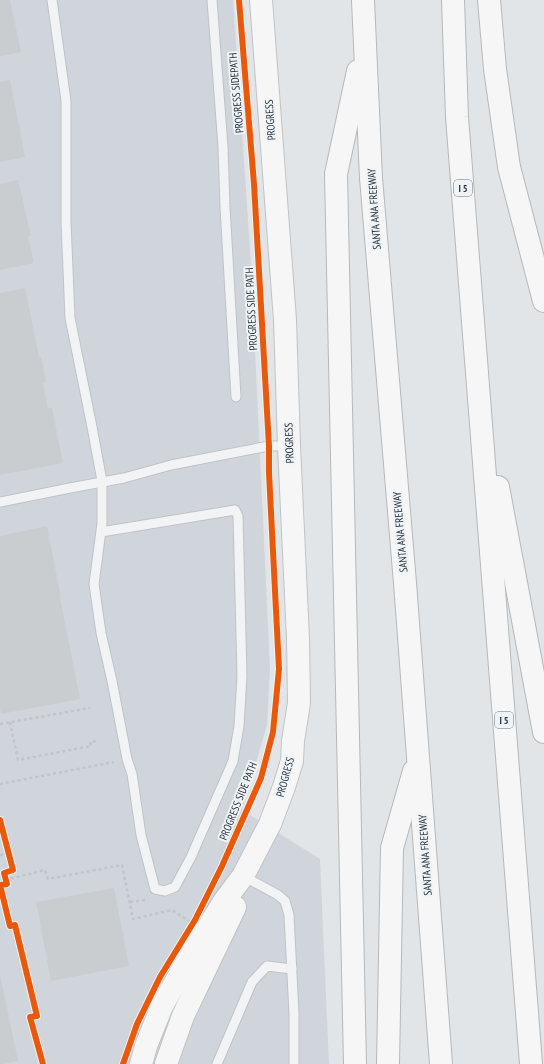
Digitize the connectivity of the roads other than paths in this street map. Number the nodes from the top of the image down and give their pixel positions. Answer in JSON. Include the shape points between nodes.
{"nodes":[{"id":1,"x":52,"y":0,"type":"edge"},
{"id":2,"x":212,"y":0,"type":"edge"},
{"id":3,"x":261,"y":0,"type":"edge"},
{"id":4,"x":363,"y":0,"type":"edge"},
{"id":5,"x":453,"y":0,"type":"edge"},
{"id":6,"x":489,"y":0,"type":"edge"},
{"id":7,"x":365,"y":43,"type":"junction"},
{"id":8,"x":544,"y":301,"type":"edge"},
{"id":9,"x":477,"y":376,"type":"junction"},
{"id":10,"x":236,"y":397,"type":"dead end"},
{"id":11,"x":289,"y":446,"type":"junction"},
{"id":12,"x":102,"y":482,"type":"junction"},
{"id":13,"x":0,"y":502,"type":"edge"},
{"id":14,"x":101,"y":532,"type":"junction"},
{"id":15,"x":544,"y":732,"type":"edge"},
{"id":16,"x":418,"y":757,"type":"junction"},
{"id":17,"x":243,"y":876,"type":"junction"},
{"id":18,"x":292,"y":969,"type":"junction"},
{"id":19,"x":141,"y":1064,"type":"edge"},
{"id":20,"x":166,"y":1064,"type":"edge"},
{"id":21,"x":217,"y":1064,"type":"edge"},
{"id":22,"x":294,"y":1064,"type":"edge"},
{"id":23,"x":355,"y":1064,"type":"edge"},
{"id":24,"x":388,"y":1064,"type":"edge"},
{"id":25,"x":441,"y":1064,"type":"edge"},
{"id":26,"x":531,"y":1064,"type":"edge"}],
"edges":[{"from":1,"to":12,"type":"lane","via":[[66,101],[66,222],[70,318]]},
{"from":2,"to":10,"type":"lane","via":[[223,147]]},
{"from":3,"to":11,"type":"main road","name":"PROGRESS","via":[[285,320]]},
{"from":4,"to":7,"type":"main road","name":"SANTA ANA FREEWAY"},
{"from":5,"to":9,"type":"main road","number":"I 5","via":[[457,117]]},
{"from":6,"to":8,"type":"main road","via":[[495,69],[509,167]]},
{"from":7,"to":16,"type":"main road","name":"SANTA ANA FREEWAY","via":[[371,178]]},
{"from":7,"to":23,"type":"main road","via":[[336,174]]},
{"from":9,"to":15,"type":"main road"},
{"from":9,"to":26,"type":"main road","number":"I 5"},
{"from":11,"to":12,"type":"lane","via":[[269,446],[171,465]]},
{"from":11,"to":17,"type":"main road","name":"PROGRESS","via":[[299,703],[292,761],[284,787],[270,824]]},
{"from":12,"to":13,"type":"lane"},
{"from":12,"to":14,"type":"lane"},
{"from":14,"to":14,"type":"lane","via":[[94,584],[101,633],[132,774],[141,835],[155,889],[165,891],[175,887],[188,863],[233,761],[239,726],[242,676],[238,516],[235,510]]},
{"from":16,"to":24,"type":"main road","via":[[392,848]]},
{"from":16,"to":25,"type":"main road","name":"SANTA ANA FREEWAY"},
{"from":17,"to":18,"type":"lane","via":[[285,901],[290,915]]},
{"from":17,"to":19,"type":"main road","name":"PROGRESS","via":[[193,951],[162,1006]]},
{"from":17,"to":20,"type":"main road","name":"PROGRESS","via":[[235,909],[182,1016]]},
{"from":18,"to":21,"type":"lane","via":[[268,966],[252,982]]},
{"from":18,"to":22,"type":"lane"}]}
